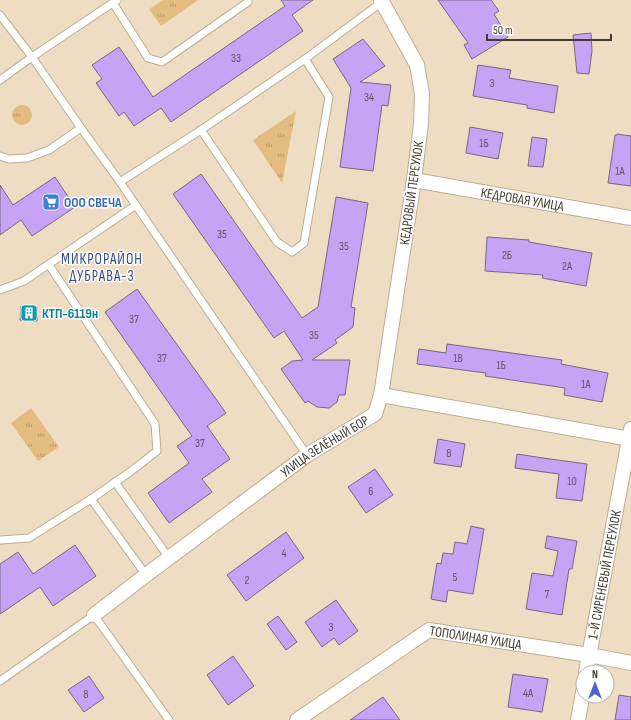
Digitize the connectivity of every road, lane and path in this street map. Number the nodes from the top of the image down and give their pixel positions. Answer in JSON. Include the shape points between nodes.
{"nodes":[{"id":1,"x":248,"y":0,"type":"edge"},
{"id":2,"x":381,"y":1,"type":"edge"},
{"id":3,"x":115,"y":2,"type":"edge"},
{"id":4,"x":0,"y":15,"type":"edge"},
{"id":5,"x":32,"y":57,"type":"junction"},
{"id":6,"x":305,"y":59,"type":"junction"},
{"id":7,"x":0,"y":80,"type":"edge"},
{"id":8,"x":81,"y":128,"type":"junction"},
{"id":9,"x":202,"y":130,"type":"junction"},
{"id":10,"x":0,"y":156,"type":"edge"},
{"id":11,"x":414,"y":180,"type":"junction"},
{"id":12,"x":120,"y":182,"type":"junction"},
{"id":13,"x":136,"y":205,"type":"junction"},
{"id":14,"x":631,"y":218,"type":"edge"},
{"id":15,"x":49,"y":265,"type":"junction"},
{"id":16,"x":0,"y":290,"type":"edge"},
{"id":17,"x":381,"y":395,"type":"junction"},
{"id":18,"x":630,"y":436,"type":"edge"},
{"id":19,"x":307,"y":455,"type":"junction"},
{"id":20,"x":115,"y":482,"type":"junction"},
{"id":21,"x":92,"y":499,"type":"junction"},
{"id":22,"x":0,"y":540,"type":"edge"},
{"id":23,"x":169,"y":558,"type":"junction"},
{"id":24,"x":146,"y":575,"type":"junction"},
{"id":25,"x":94,"y":615,"type":"junction"},
{"id":26,"x":589,"y":655,"type":"junction"},
{"id":27,"x":631,"y":663,"type":"edge"},
{"id":28,"x":587,"y":664,"type":"edge"},
{"id":29,"x":0,"y":681,"type":"edge"},
{"id":30,"x":581,"y":704,"type":"edge"},
{"id":31,"x":169,"y":720,"type":"edge"},
{"id":32,"x":298,"y":720,"type":"edge"},
{"id":33,"x":578,"y":720,"type":"edge"}],
"edges":[{"from":1,"to":3,"type":"lane","via":[[162,62],[148,58]]},
{"from":2,"to":6,"type":"lane"},
{"from":2,"to":11,"type":"street","name":"КЕДРОВЫЙ ПЕРЕУЛОК","via":[[417,65],[422,94]]},
{"from":3,"to":5,"type":"lane"},
{"from":4,"to":5,"type":"lane"},
{"from":5,"to":7,"type":"lane"},
{"from":5,"to":8,"type":"lane"},
{"from":6,"to":9,"type":"lane"},
{"from":6,"to":9,"type":"lane","via":[[329,97],[304,243],[292,252],[277,242]]},
{"from":8,"to":10,"type":"lane","via":[[48,150],[27,158],[9,159]]},
{"from":8,"to":12,"type":"lane"},
{"from":9,"to":12,"type":"lane"},
{"from":11,"to":14,"type":"street","name":"КЕДРОВАЯ УЛИЦА"},
{"from":11,"to":17,"type":"street","name":"КЕДРОВЫЙ ПЕРЕУЛОК"},
{"from":12,"to":13,"type":"lane"},
{"from":13,"to":15,"type":"lane"},
{"from":13,"to":19,"type":"lane"},
{"from":15,"to":16,"type":"lane","via":[[24,282]]},
{"from":15,"to":20,"type":"lane","via":[[156,424],[157,451]]},
{"from":17,"to":18,"type":"street"},
{"from":17,"to":19,"type":"street","name":"УЛИЦА ЗЕЛЁНЫЙ БОР","via":[[375,414]]},
{"from":18,"to":26,"type":"street","name":"1-Й СИРЕНЕВЫЙ ПЕРЕУЛОК"},
{"from":19,"to":23,"type":"street","name":"УЛИЦА ЗЕЛЁНЫЙ БОР"},
{"from":20,"to":21,"type":"lane"},
{"from":20,"to":23,"type":"lane"},
{"from":21,"to":22,"type":"lane","via":[[29,538]]},
{"from":21,"to":24,"type":"lane"},
{"from":23,"to":24,"type":"street","name":"УЛИЦА ЗЕЛЁНЫЙ БОР"},
{"from":24,"to":25,"type":"street","name":"УЛИЦА ЗЕЛЁНЫЙ БОР"},
{"from":25,"to":29,"type":"lane"},
{"from":25,"to":31,"type":"lane"},
{"from":26,"to":27,"type":"street","name":"ТОПОЛИНАЯ УЛИЦА"},
{"from":26,"to":28,"type":"street","name":"1-Й СИРЕНЕВЫЙ ПЕРЕУЛОК"},
{"from":26,"to":32,"type":"street","name":"ТОПОЛИНАЯ УЛИЦА","via":[[429,630]]},
{"from":30,"to":33,"type":"street"}]}
